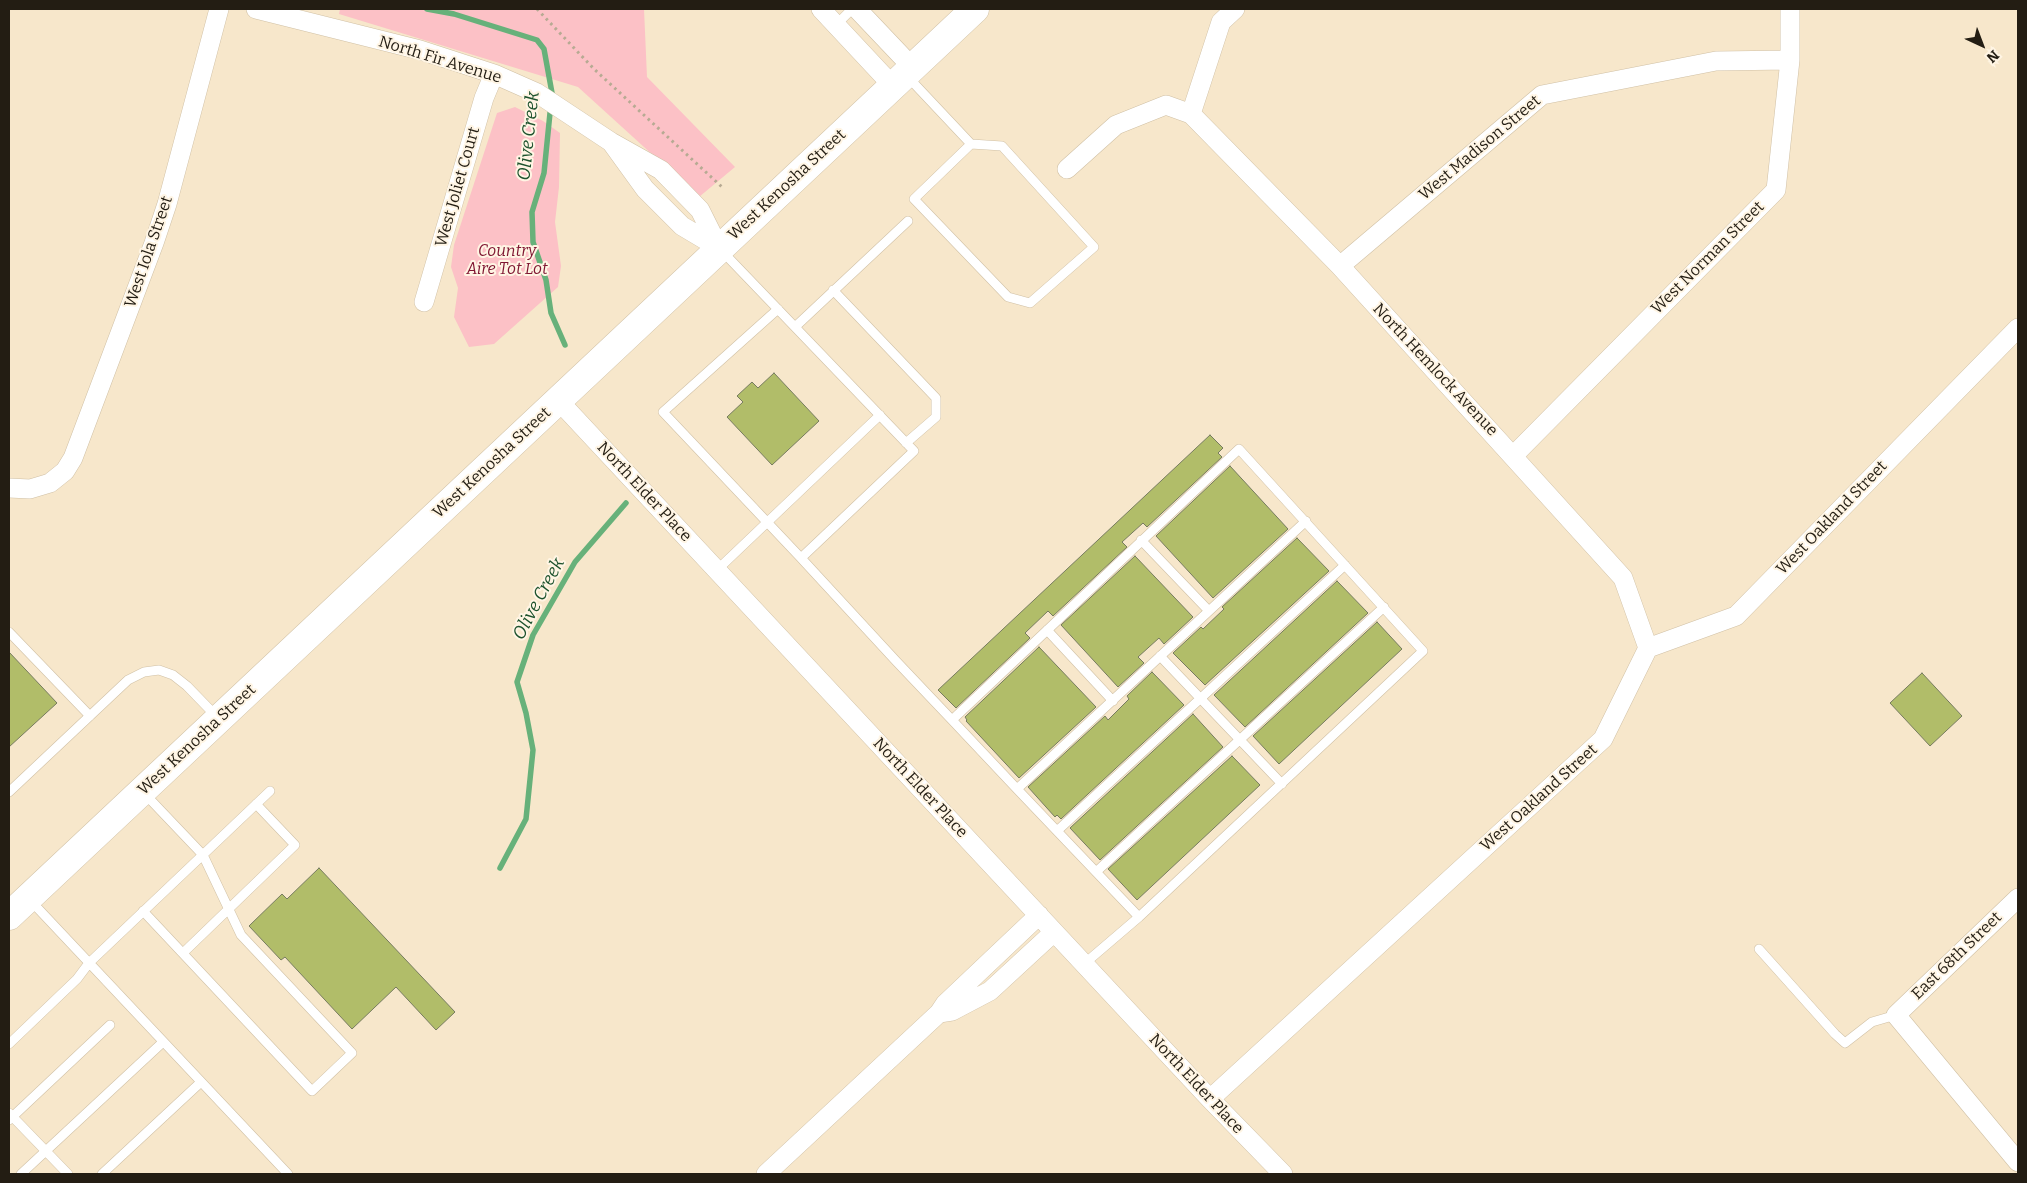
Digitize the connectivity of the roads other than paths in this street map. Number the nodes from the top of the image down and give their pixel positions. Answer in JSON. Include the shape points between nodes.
{"nodes":[{"id":1,"x":219,"y":9,"type":"edge"},
{"id":2,"x":256,"y":9,"type":"edge"},
{"id":3,"x":821,"y":9,"type":"edge"},
{"id":4,"x":852,"y":9,"type":"edge"},
{"id":5,"x":857,"y":9,"type":"edge"},
{"id":6,"x":975,"y":9,"type":"edge"},
{"id":7,"x":1235,"y":9,"type":"edge"},
{"id":8,"x":1790,"y":9,"type":"edge"},
{"id":9,"x":836,"y":25,"type":"junction"},
{"id":10,"x":1790,"y":60,"type":"junction"},
{"id":11,"x":494,"y":74,"type":"junction"},
{"id":12,"x":903,"y":76,"type":"junction"},
{"id":13,"x":1191,"y":114,"type":"junction"},
{"id":14,"x":971,"y":144,"type":"junction"},
{"id":15,"x":1067,"y":168,"type":"dead end"},
{"id":16,"x":908,"y":221,"type":"dead end"},
{"id":17,"x":719,"y":248,"type":"junction"},
{"id":18,"x":1340,"y":266,"type":"junction"},
{"id":19,"x":833,"y":290,"type":"junction"},
{"id":20,"x":424,"y":302,"type":"dead end"},
{"id":21,"x":778,"y":309,"type":"junction"},
{"id":22,"x":795,"y":327,"type":"junction"},
{"id":23,"x":2018,"y":328,"type":"edge"},
{"id":24,"x":558,"y":400,"type":"junction"},
{"id":25,"x":880,"y":415,"type":"junction"},
{"id":26,"x":906,"y":443,"type":"junction"},
{"id":27,"x":1514,"y":456,"type":"junction"},
{"id":28,"x":9,"y":488,"type":"edge"},
{"id":29,"x":1306,"y":521,"type":"junction"},
{"id":30,"x":767,"y":523,"type":"junction"},
{"id":31,"x":1141,"y":540,"type":"junction"},
{"id":32,"x":801,"y":558,"type":"junction"},
{"id":33,"x":1345,"y":565,"type":"junction"},
{"id":34,"x":717,"y":570,"type":"junction"},
{"id":35,"x":1384,"y":607,"type":"junction"},
{"id":36,"x":1209,"y":611,"type":"junction"},
{"id":37,"x":1047,"y":630,"type":"junction"},
{"id":38,"x":9,"y":632,"type":"edge"},
{"id":39,"x":1648,"y":648,"type":"junction"},
{"id":40,"x":1160,"y":656,"type":"junction"},
{"id":41,"x":1201,"y":699,"type":"junction"},
{"id":42,"x":1112,"y":701,"type":"junction"},
{"id":43,"x":90,"y":716,"type":"junction"},
{"id":44,"x":219,"y":719,"type":"junction"},
{"id":45,"x":952,"y":720,"type":"junction"},
{"id":46,"x":1240,"y":740,"type":"junction"},
{"id":47,"x":1282,"y":784,"type":"junction"},
{"id":48,"x":1017,"y":789,"type":"junction"},
{"id":49,"x":142,"y":791,"type":"junction"},
{"id":50,"x":270,"y":791,"type":"dead end"},
{"id":51,"x":9,"y":792,"type":"edge"},
{"id":52,"x":256,"y":804,"type":"junction"},
{"id":53,"x":1057,"y":831,"type":"junction"},
{"id":54,"x":203,"y":855,"type":"junction"},
{"id":55,"x":1096,"y":872,"type":"junction"},
{"id":56,"x":28,"y":898,"type":"junction"},
{"id":57,"x":2018,"y":898,"type":"edge"},
{"id":58,"x":229,"y":909,"type":"junction"},
{"id":59,"x":143,"y":911,"type":"junction"},
{"id":60,"x":1038,"y":915,"type":"junction"},
{"id":61,"x":9,"y":916,"type":"edge"},
{"id":62,"x":1139,"y":917,"type":"junction"},
{"id":63,"x":1054,"y":932,"type":"junction"},
{"id":64,"x":1759,"y":949,"type":"dead end"},
{"id":65,"x":183,"y":953,"type":"junction"},
{"id":66,"x":1006,"y":961,"type":"junction"},
{"id":67,"x":89,"y":963,"type":"junction"},
{"id":68,"x":1084,"y":964,"type":"junction"},
{"id":69,"x":1896,"y":1015,"type":"junction"},
{"id":70,"x":110,"y":1025,"type":"dead end"},
{"id":71,"x":163,"y":1042,"type":"junction"},
{"id":72,"x":9,"y":1044,"type":"edge"},
{"id":73,"x":201,"y":1082,"type":"junction"},
{"id":74,"x":1210,"y":1099,"type":"junction"},
{"id":75,"x":10,"y":1116,"type":"edge"},
{"id":76,"x":46,"y":1151,"type":"junction"},
{"id":77,"x":2018,"y":1162,"type":"edge"},
{"id":78,"x":21,"y":1174,"type":"edge"},
{"id":79,"x":68,"y":1174,"type":"edge"},
{"id":80,"x":102,"y":1174,"type":"edge"},
{"id":81,"x":288,"y":1174,"type":"edge"},
{"id":82,"x":766,"y":1174,"type":"edge"},
{"id":83,"x":1283,"y":1174,"type":"edge"}],
"edges":[{"from":1,"to":28,"type":"street","name":"West Iola Street","via":[[154,243],[73,458],[65,471],[50,483],[30,489]]},
{"from":2,"to":11,"type":"street","name":"North Fir Avenue","via":[[420,50]]},
{"from":3,"to":9,"type":"street"},
{"from":4,"to":9,"type":"lane"},
{"from":5,"to":12,"type":"street"},
{"from":6,"to":12,"type":"main road","name":"West Kenosha Street"},
{"from":7,"to":13,"type":"street","via":[[1221,22]]},
{"from":8,"to":10,"type":"street","name":"West Norman Street"},
{"from":9,"to":12,"type":"street"},
{"from":10,"to":18,"type":"street","name":"West Madison Street","via":[[1716,60],[1542,95]]},
{"from":10,"to":27,"type":"street","name":"West Norman Street","via":[[1776,190]]},
{"from":11,"to":17,"type":"street","name":"North Fir Avenue","via":[[536,93],[661,170],[700,210]]},
{"from":11,"to":20,"type":"street","name":"West Joliet Court","via":[[484,98]]},
{"from":12,"to":14,"type":"lane"},
{"from":12,"to":17,"type":"main road","name":"West Kenosha Street"},
{"from":13,"to":15,"type":"street","via":[[1166,105],[1116,125]]},
{"from":13,"to":18,"type":"street","name":"North Hemlock Avenue"},
{"from":14,"to":14,"type":"lane","via":[[914,199],[1008,297],[1030,303],[1094,247],[1002,146]]},
{"from":16,"to":19,"type":"lane"},
{"from":17,"to":21,"type":"lane"},
{"from":17,"to":24,"type":"main road","name":"West Kenosha Street"},
{"from":18,"to":27,"type":"street","name":"North Hemlock Avenue"},
{"from":19,"to":22,"type":"lane"},
{"from":19,"to":26,"type":"lane","via":[[936,398],[936,417]]},
{"from":21,"to":22,"type":"lane"},
{"from":21,"to":30,"type":"lane","via":[[663,412]]},
{"from":22,"to":25,"type":"lane"},
{"from":23,"to":39,"type":"street","name":"West Oakland Street","via":[[1736,616]]},
{"from":24,"to":34,"type":"street","name":"North Elder Place"},
{"from":24,"to":44,"type":"main road","name":"West Kenosha Street"},
{"from":25,"to":26,"type":"lane"},
{"from":25,"to":30,"type":"lane"},
{"from":26,"to":32,"type":"lane","via":[[914,451]]},
{"from":27,"to":39,"type":"street","name":"North Hemlock Avenue","via":[[1623,578]]},
{"from":29,"to":31,"type":"lane","via":[[1239,449]]},
{"from":29,"to":33,"type":"lane"},
{"from":29,"to":36,"type":"lane"},
{"from":30,"to":32,"type":"lane"},
{"from":30,"to":34,"type":"lane"},
{"from":31,"to":36,"type":"lane"},
{"from":31,"to":37,"type":"lane"},
{"from":32,"to":45,"type":"lane"},
{"from":33,"to":35,"type":"lane"},
{"from":33,"to":41,"type":"lane"},
{"from":34,"to":60,"type":"street","name":"North Elder Place"},
{"from":35,"to":46,"type":"lane"},
{"from":35,"to":47,"type":"lane","via":[[1424,651]]},
{"from":36,"to":40,"type":"lane"},
{"from":37,"to":42,"type":"lane"},
{"from":37,"to":45,"type":"lane"},
{"from":38,"to":43,"type":"lane"},
{"from":39,"to":74,"type":"street","name":"West Oakland Street","via":[[1603,739]]},
{"from":40,"to":41,"type":"lane"},
{"from":40,"to":42,"type":"lane"},
{"from":41,"to":46,"type":"lane"},
{"from":41,"to":53,"type":"lane"},
{"from":42,"to":48,"type":"lane"},
{"from":43,"to":44,"type":"lane","via":[[128,680],[144,672],[159,670],[173,675],[187,686]]},
{"from":43,"to":51,"type":"lane"},
{"from":44,"to":49,"type":"main road","name":"West Kenosha Street"},
{"from":45,"to":48,"type":"lane"},
{"from":46,"to":47,"type":"lane"},
{"from":46,"to":55,"type":"lane"},
{"from":47,"to":62,"type":"lane"},
{"from":48,"to":53,"type":"lane"},
{"from":49,"to":54,"type":"lane"},
{"from":49,"to":56,"type":"main road","name":"West Kenosha Street"},
{"from":50,"to":52,"type":"lane"},
{"from":52,"to":54,"type":"lane"},
{"from":52,"to":58,"type":"lane","via":[[295,845]]},
{"from":53,"to":55,"type":"lane"},
{"from":54,"to":58,"type":"lane"},
{"from":54,"to":59,"type":"lane"},
{"from":55,"to":62,"type":"lane"},
{"from":56,"to":61,"type":"main road","name":"West Kenosha Street"},
{"from":56,"to":67,"type":"lane"},
{"from":57,"to":69,"type":"street","name":"East 68th Street"},
{"from":58,"to":65,"type":"lane"},
{"from":58,"to":65,"type":"lane","via":[[241,935],[352,1053],[312,1091]]},
{"from":59,"to":65,"type":"lane"},
{"from":59,"to":67,"type":"lane"},
{"from":60,"to":63,"type":"street","name":"North Elder Place"},
{"from":60,"to":66,"type":"street"},
{"from":62,"to":68,"type":"lane"},
{"from":63,"to":66,"type":"street"},
{"from":63,"to":68,"type":"street","name":"North Elder Place"},
{"from":64,"to":69,"type":"lane","via":[[1845,1043],[1872,1022]]},
{"from":66,"to":82,"type":"street","via":[[944,1004]]},
{"from":67,"to":71,"type":"lane"},
{"from":67,"to":72,"type":"lane","via":[[77,979]]},
{"from":68,"to":74,"type":"street","name":"North Elder Place"},
{"from":69,"to":77,"type":"street"},
{"from":70,"to":75,"type":"lane"},
{"from":71,"to":73,"type":"lane"},
{"from":71,"to":76,"type":"lane"},
{"from":73,"to":80,"type":"lane"},
{"from":73,"to":81,"type":"lane"},
{"from":74,"to":83,"type":"street","name":"North Elder Place"},
{"from":75,"to":76,"type":"lane"},
{"from":76,"to":78,"type":"lane"},
{"from":76,"to":79,"type":"lane"}]}
